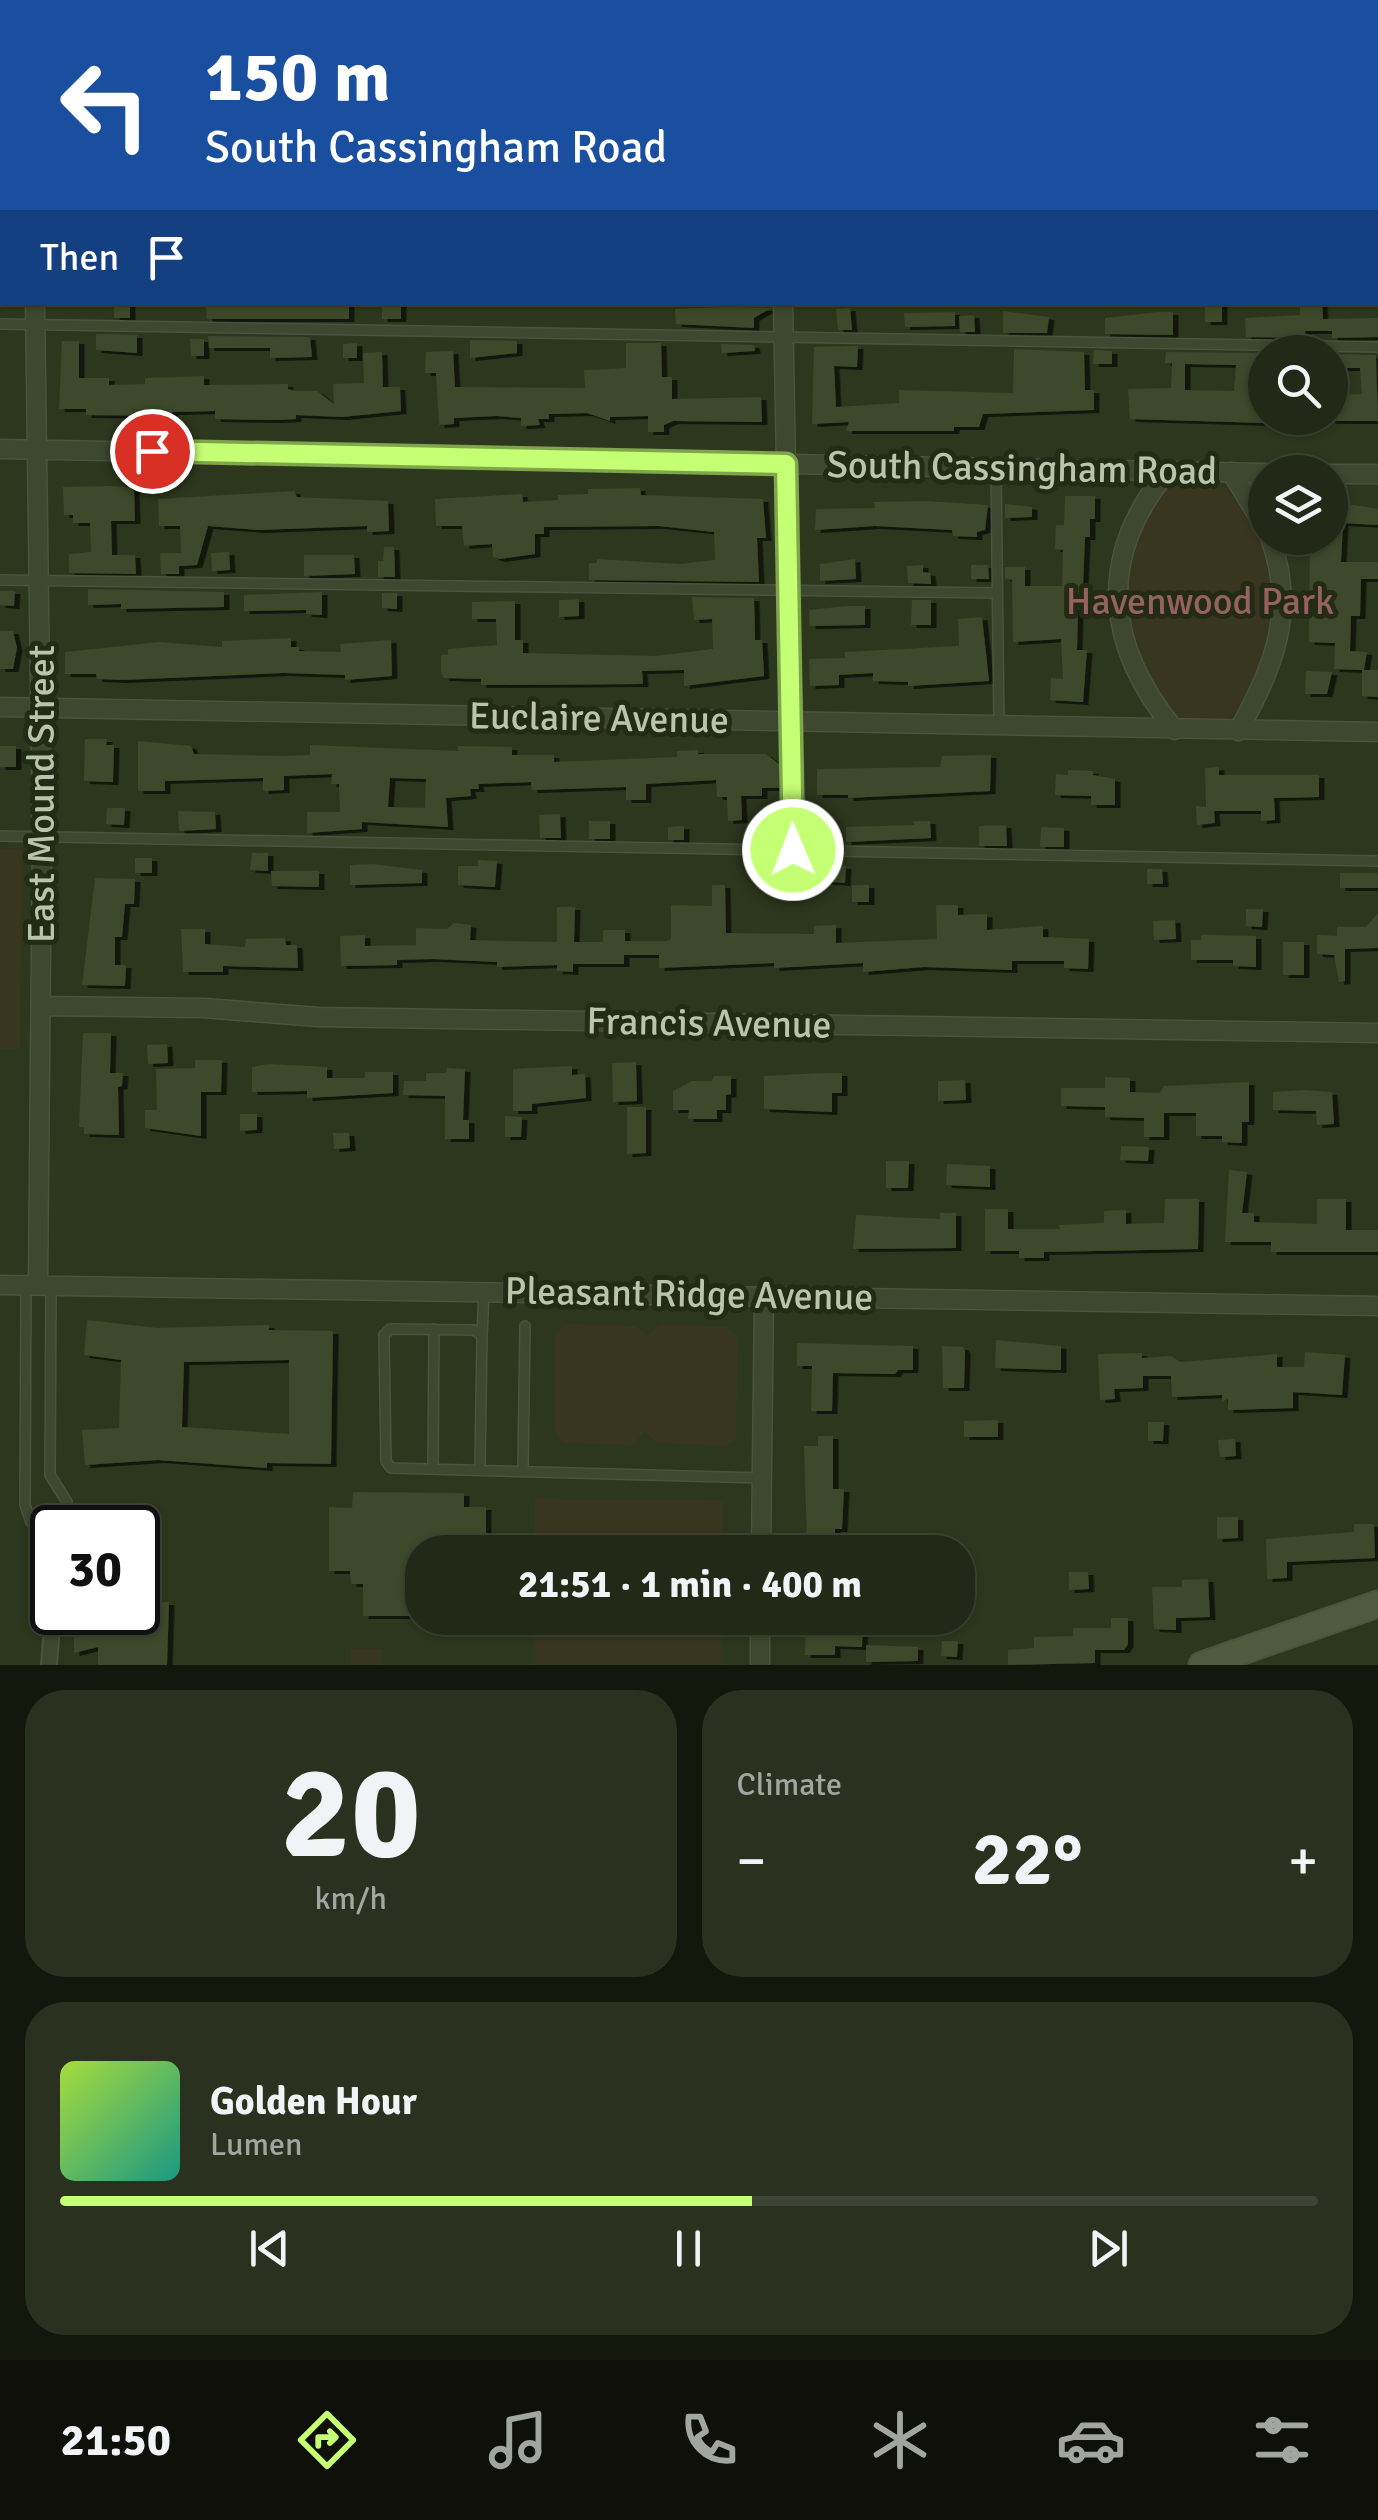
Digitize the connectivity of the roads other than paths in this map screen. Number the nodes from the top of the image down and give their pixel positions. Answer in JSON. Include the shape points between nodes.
{"nodes":[{"id":1,"x":35,"y":305,"type":"edge"},
{"id":2,"x":783,"y":305,"type":"edge"},
{"id":3,"x":0,"y":324,"type":"edge"},
{"id":4,"x":35,"y":325,"type":"junction"},
{"id":5,"x":784,"y":338,"type":"junction"},
{"id":6,"x":1378,"y":347,"type":"edge"},
{"id":7,"x":0,"y":449,"type":"edge"},
{"id":8,"x":38,"y":449,"type":"junction"},
{"id":9,"x":786,"y":464,"type":"junction"},
{"id":10,"x":996,"y":468,"type":"junction"},
{"id":11,"x":1166,"y":472,"type":"junction"},
{"id":12,"x":1231,"y":472,"type":"junction"},
{"id":13,"x":1248,"y":472,"type":"edge"},
{"id":14,"x":1348,"y":474,"type":"edge"},
{"id":15,"x":1378,"y":474,"type":"edge"},
{"id":16,"x":1248,"y":500,"type":"edge"},
{"id":17,"x":1274,"y":555,"type":"edge"},
{"id":18,"x":0,"y":580,"type":"edge"},
{"id":19,"x":40,"y":580,"type":"junction"},
{"id":20,"x":788,"y":590,"type":"junction"},
{"id":21,"x":997,"y":593,"type":"junction"},
{"id":22,"x":0,"y":707,"type":"edge"},
{"id":23,"x":41,"y":708,"type":"junction"},
{"id":24,"x":791,"y":722,"type":"junction"},
{"id":25,"x":999,"y":726,"type":"junction"},
{"id":26,"x":1175,"y":730,"type":"junction"},
{"id":27,"x":1238,"y":731,"type":"junction"},
{"id":28,"x":1378,"y":732,"type":"edge"},
{"id":29,"x":0,"y":836,"type":"edge"},
{"id":30,"x":42,"y":837,"type":"junction"},
{"id":31,"x":793,"y":850,"type":"junction"},
{"id":32,"x":1378,"y":861,"type":"edge"},
{"id":33,"x":41,"y":1006,"type":"junction"},
{"id":34,"x":1378,"y":1033,"type":"edge"},
{"id":35,"x":0,"y":1285,"type":"edge"},
{"id":36,"x":38,"y":1285,"type":"junction"},
{"id":37,"x":484,"y":1290,"type":"junction"},
{"id":38,"x":764,"y":1296,"type":"junction"},
{"id":39,"x":1378,"y":1306,"type":"edge"},
{"id":40,"x":525,"y":1326,"type":"dead end"},
{"id":41,"x":434,"y":1329,"type":"junction"},
{"id":42,"x":482,"y":1336,"type":"junction"},
{"id":43,"x":480,"y":1468,"type":"junction"},
{"id":44,"x":433,"y":1469,"type":"junction"},
{"id":45,"x":523,"y":1470,"type":"junction"},
{"id":46,"x":762,"y":1478,"type":"junction"},
{"id":47,"x":67,"y":1505,"type":"edge"},
{"id":48,"x":30,"y":1520,"type":"edge"},
{"id":49,"x":761,"y":1535,"type":"edge"},
{"id":50,"x":1378,"y":1604,"type":"edge"},
{"id":51,"x":51,"y":1635,"type":"edge"},
{"id":52,"x":760,"y":1635,"type":"edge"},
{"id":53,"x":48,"y":1665,"type":"edge"},
{"id":54,"x":760,"y":1665,"type":"edge"},
{"id":55,"x":1202,"y":1665,"type":"edge"}],
"edges":[{"from":1,"to":4,"type":"street","name":"East Mound Street"},
{"from":2,"to":5,"type":"street"},
{"from":3,"to":4,"type":"lane"},
{"from":4,"to":5,"type":"lane"},
{"from":4,"to":8,"type":"street","name":"East Mound Street"},
{"from":5,"to":6,"type":"lane"},
{"from":5,"to":9,"type":"street"},
{"from":7,"to":8,"type":"street","name":"South Cassingham Road"},
{"from":8,"to":9,"type":"street","name":"South Cassingham Road"},
{"from":8,"to":19,"type":"street","name":"East Mound Street"},
{"from":9,"to":10,"type":"street","name":"South Cassingham Road"},
{"from":9,"to":20,"type":"street"},
{"from":10,"to":11,"type":"street","name":"South Cassingham Road"},
{"from":10,"to":21,"type":"lane"},
{"from":11,"to":12,"type":"street","name":"South Cassingham Road"},
{"from":11,"to":26,"type":"street","via":[[1130,531],[1118,600],[1133,670]]},
{"from":12,"to":13,"type":"street","name":"South Cassingham Road"},
{"from":12,"to":16,"type":"street"},
{"from":14,"to":15,"type":"street"},
{"from":17,"to":27,"type":"street","via":[[1282,588],[1279,646]]},
{"from":18,"to":19,"type":"lane"},
{"from":19,"to":20,"type":"lane"},
{"from":19,"to":23,"type":"street","name":"East Mound Street"},
{"from":20,"to":21,"type":"lane"},
{"from":20,"to":24,"type":"street"},
{"from":21,"to":25,"type":"lane"},
{"from":22,"to":23,"type":"street","name":"Euclaire Avenue"},
{"from":23,"to":24,"type":"street","name":"Euclaire Avenue"},
{"from":23,"to":30,"type":"street","name":"East Mound Street"},
{"from":24,"to":25,"type":"street","name":"Euclaire Avenue"},
{"from":24,"to":31,"type":"street"},
{"from":25,"to":26,"type":"street","name":"Euclaire Avenue"},
{"from":26,"to":27,"type":"street","name":"Euclaire Avenue"},
{"from":27,"to":28,"type":"street","name":"Euclaire Avenue"},
{"from":29,"to":30,"type":"lane"},
{"from":30,"to":31,"type":"lane"},
{"from":30,"to":33,"type":"street","name":"East Mound Street"},
{"from":31,"to":32,"type":"lane"},
{"from":33,"to":34,"type":"street","name":"Francis Avenue","via":[[318,1017]]},
{"from":33,"to":36,"type":"street","name":"East Mound Street"},
{"from":35,"to":36,"type":"street","name":"Pleasant Ridge Avenue"},
{"from":36,"to":37,"type":"street","name":"Pleasant Ridge Avenue"},
{"from":36,"to":47,"type":"lane","via":[[50,1475]]},
{"from":36,"to":48,"type":"lane","via":[[24,1505]]},
{"from":37,"to":38,"type":"street","name":"Pleasant Ridge Avenue"},
{"from":37,"to":42,"type":"lane"},
{"from":38,"to":39,"type":"street","name":"Pleasant Ridge Avenue"},
{"from":38,"to":46,"type":"street"},
{"from":40,"to":45,"type":"lane"},
{"from":41,"to":42,"type":"lane"},
{"from":41,"to":44,"type":"lane"},
{"from":41,"to":44,"type":"lane","via":[[390,1329],[384,1335],[386,1461],[391,1468]]},
{"from":42,"to":43,"type":"lane"},
{"from":43,"to":44,"type":"lane"},
{"from":43,"to":45,"type":"lane"},
{"from":45,"to":46,"type":"lane"},
{"from":46,"to":49,"type":"street"},
{"from":50,"to":55,"type":"main road"},
{"from":51,"to":53,"type":"street"},
{"from":52,"to":54,"type":"street"}]}
